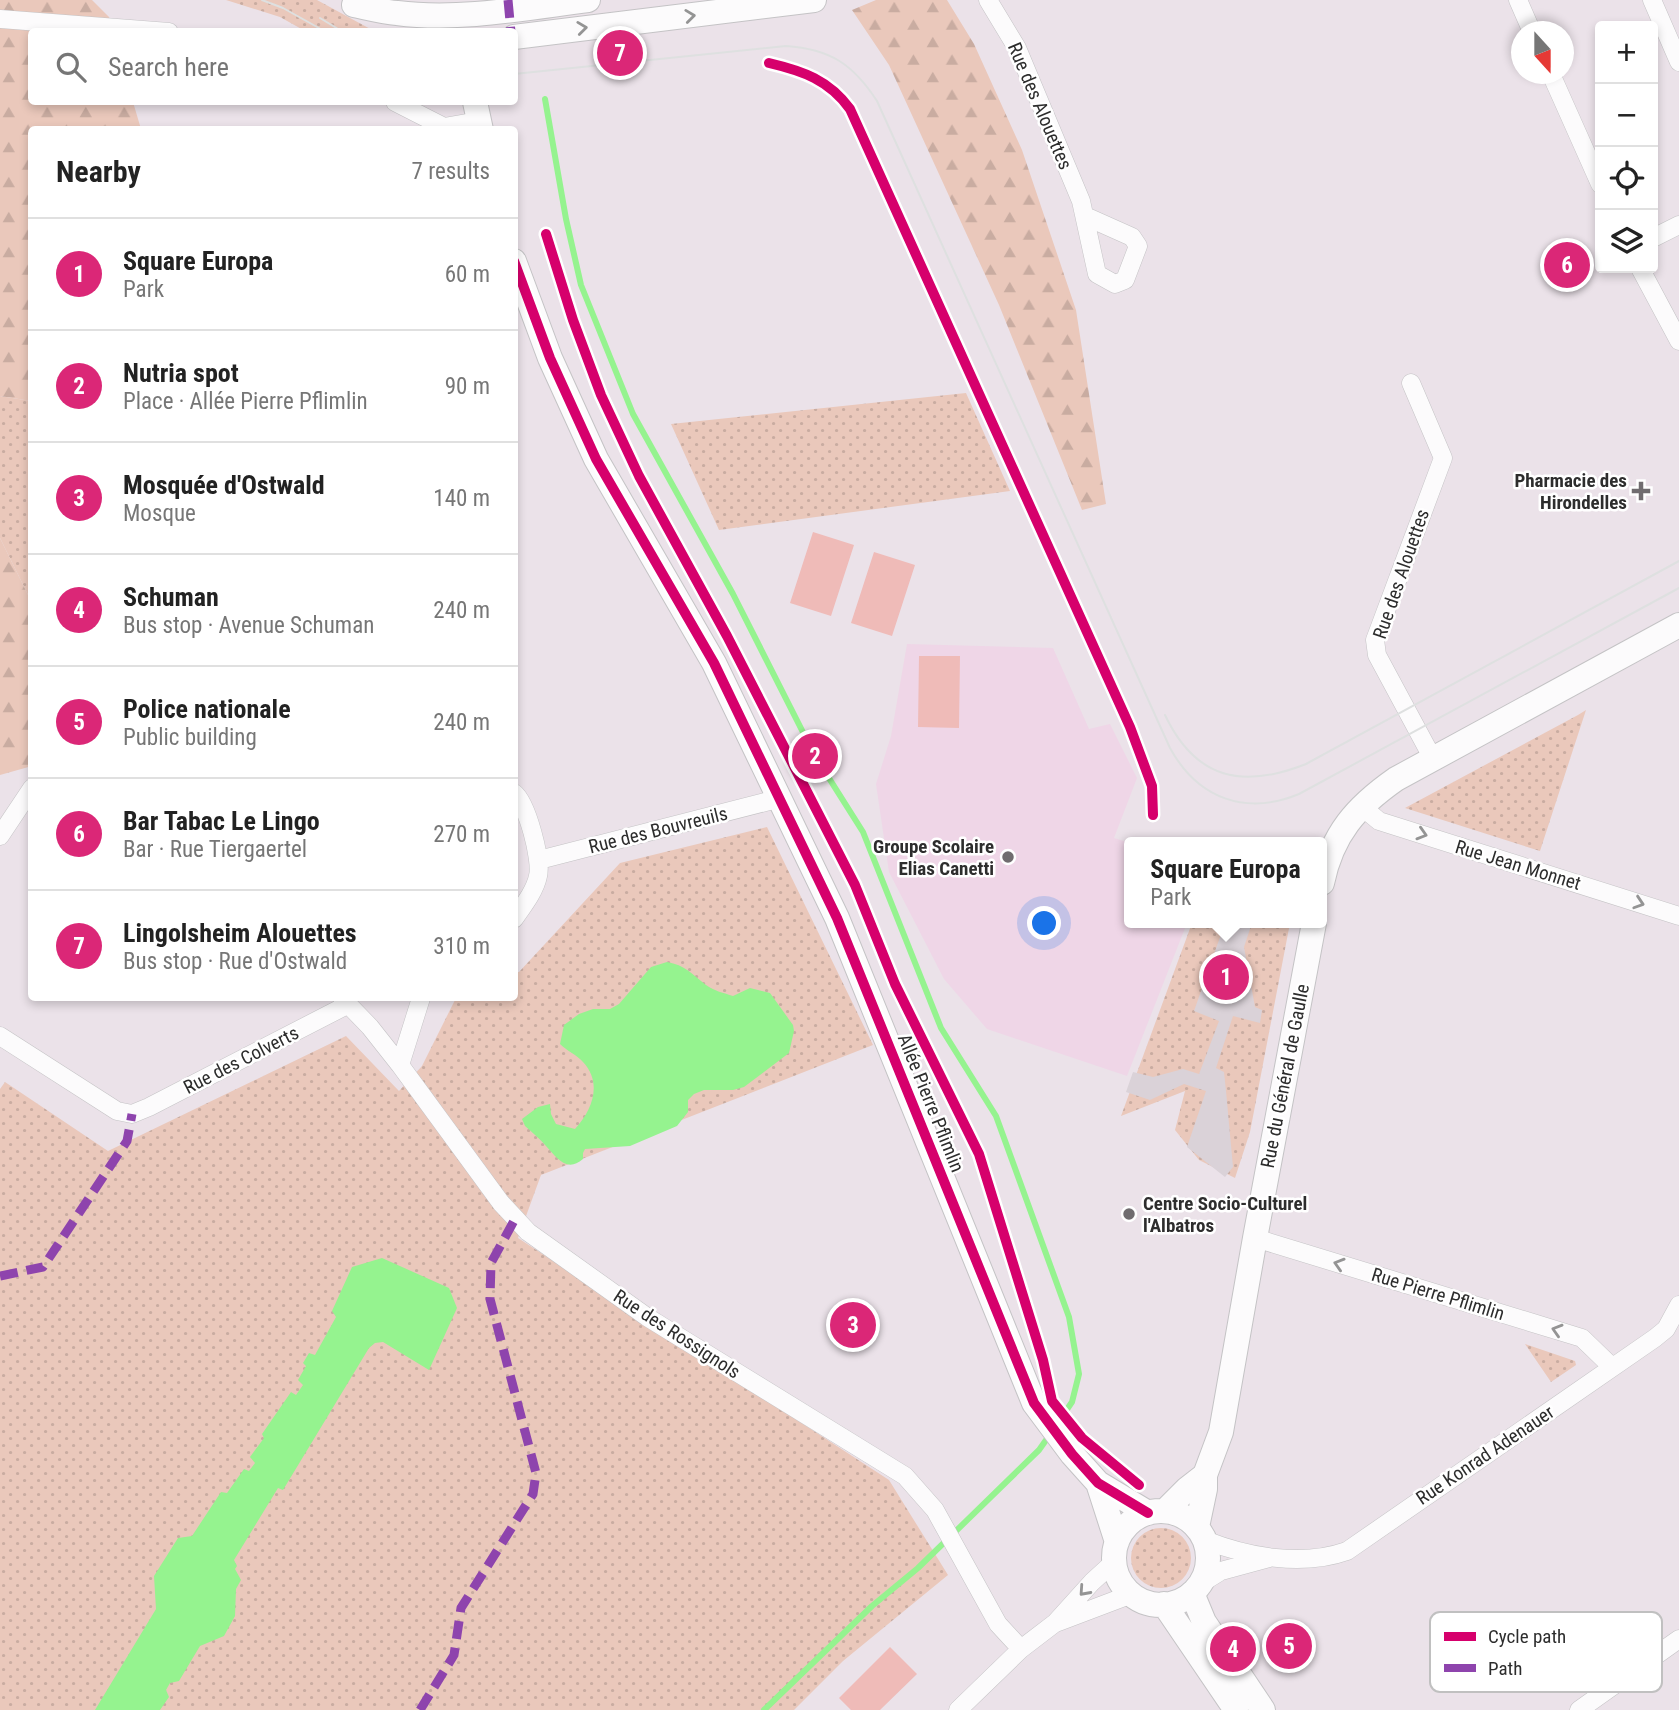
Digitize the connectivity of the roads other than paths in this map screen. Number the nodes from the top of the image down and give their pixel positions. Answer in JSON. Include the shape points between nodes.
{"nodes":[{"id":1,"x":589,"y":0,"type":"edge"},
{"id":2,"x":814,"y":0,"type":"edge"},
{"id":3,"x":988,"y":0,"type":"edge"},
{"id":4,"x":1518,"y":0,"type":"edge"},
{"id":5,"x":1652,"y":0,"type":"edge"},
{"id":6,"x":348,"y":3,"type":"edge"},
{"id":7,"x":0,"y":19,"type":"edge"},
{"id":8,"x":1527,"y":21,"type":"edge"},
{"id":9,"x":473,"y":22,"type":"edge"},
{"id":10,"x":117,"y":28,"type":"edge"},
{"id":11,"x":400,"y":28,"type":"edge"},
{"id":12,"x":518,"y":37,"type":"edge"},
{"id":13,"x":1679,"y":62,"type":"edge"},
{"id":14,"x":1555,"y":84,"type":"edge"},
{"id":15,"x":401,"y":105,"type":"edge"},
{"id":16,"x":478,"y":117,"type":"edge"},
{"id":17,"x":442,"y":126,"type":"edge"},
{"id":18,"x":447,"y":126,"type":"edge"},
{"id":19,"x":1595,"y":173,"type":"edge"},
{"id":20,"x":1085,"y":216,"type":"dead end"},
{"id":21,"x":1679,"y":225,"type":"edge"},
{"id":22,"x":1658,"y":236,"type":"edge"},
{"id":23,"x":518,"y":272,"type":"edge"},
{"id":24,"x":1643,"y":273,"type":"edge"},
{"id":25,"x":1679,"y":341,"type":"edge"},
{"id":26,"x":1412,"y":383,"type":"dead end"},
{"id":27,"x":1679,"y":626,"type":"edge"},
{"id":28,"x":1433,"y":759,"type":"junction"},
{"id":29,"x":28,"y":794,"type":"edge"},
{"id":30,"x":518,"y":798,"type":"edge"},
{"id":31,"x":778,"y":799,"type":"junction"},
{"id":32,"x":1361,"y":806,"type":"junction"},
{"id":33,"x":0,"y":836,"type":"edge"},
{"id":34,"x":539,"y":860,"type":"junction"},
{"id":35,"x":1327,"y":864,"type":"edge"},
{"id":36,"x":518,"y":912,"type":"edge"},
{"id":37,"x":1679,"y":916,"type":"edge"},
{"id":38,"x":1313,"y":928,"type":"edge"},
{"id":39,"x":345,"y":1001,"type":"edge"},
{"id":40,"x":420,"y":1001,"type":"edge"},
{"id":41,"x":0,"y":1036,"type":"edge"},
{"id":42,"x":400,"y":1065,"type":"junction"},
{"id":43,"x":1255,"y":1238,"type":"junction"},
{"id":44,"x":1679,"y":1306,"type":"edge"},
{"id":45,"x":1612,"y":1367,"type":"junction"},
{"id":46,"x":1205,"y":1475,"type":"junction"},
{"id":47,"x":1098,"y":1483,"type":"junction"},
{"id":48,"x":1157,"y":1512,"type":"junction"},
{"id":49,"x":1200,"y":1534,"type":"junction"},
{"id":50,"x":1116,"y":1552,"type":"junction"},
{"id":51,"x":1269,"y":1558,"type":"junction"},
{"id":52,"x":1196,"y":1588,"type":"junction"},
{"id":53,"x":1132,"y":1594,"type":"junction"},
{"id":54,"x":1164,"y":1604,"type":"junction"},
{"id":55,"x":1055,"y":1623,"type":"junction"},
{"id":56,"x":1679,"y":1639,"type":"edge"},
{"id":57,"x":1021,"y":1649,"type":"junction"},
{"id":58,"x":1662,"y":1651,"type":"edge"},
{"id":59,"x":1604,"y":1692,"type":"edge"},
{"id":60,"x":958,"y":1710,"type":"edge"},
{"id":61,"x":1236,"y":1710,"type":"edge"},
{"id":62,"x":1263,"y":1710,"type":"edge"},
{"id":63,"x":1579,"y":1710,"type":"edge"}],
"edges":[{"from":1,"to":9,"type":"street"},
{"from":12,"to":2,"type":"street","one_way":true},
{"from":3,"to":20,"type":"street","name":"Rue des Alouettes","via":[[1017,48]]},
{"from":4,"to":8,"type":"street"},
{"from":5,"to":13,"type":"street"},
{"from":6,"to":9,"type":"street"},
{"from":6,"to":11,"type":"street"},
{"from":7,"to":10,"type":"street"},
{"from":14,"to":19,"type":"street"},
{"from":15,"to":17,"type":"street"},
{"from":16,"to":18,"type":"street"},
{"from":21,"to":22,"type":"street"},
{"from":23,"to":31,"type":"street","name":"Allée Pierre Pflimlin","via":[[550,358],[596,459],[714,663]]},
{"from":24,"to":25,"type":"street"},
{"from":26,"to":28,"type":"street","name":"Rue des Alouettes","via":[[1443,458],[1375,640],[1377,655]]},
{"from":27,"to":28,"type":"street"},
{"from":28,"to":32,"type":"street"},
{"from":29,"to":33,"type":"street"},
{"from":30,"to":34,"type":"street"},
{"from":31,"to":34,"type":"street","name":"Rue des Bouvreuils"},
{"from":31,"to":47,"type":"street","name":"Allée Pierre Pflimlin","via":[[837,918],[1034,1403]]},
{"from":32,"to":35,"type":"street","via":[[1343,828]]},
{"from":32,"to":37,"type":"street","name":"Rue Jean Monnet","one_way":true,"via":[[1379,821]]},
{"from":34,"to":36,"type":"street","via":[[538,879]]},
{"from":38,"to":43,"type":"street","name":"Rue du Général de Gaulle"},
{"from":39,"to":41,"type":"street","name":"Rue des Colverts","via":[[132,1114],[117,1111]]},
{"from":39,"to":42,"type":"street","name":"Rue des Rossignols"},
{"from":40,"to":42,"type":"street"},
{"from":42,"to":57,"type":"street","name":"Rue des Rossignols","via":[[501,1203],[528,1232],[647,1317],[905,1476],[926,1499],[998,1624]]},
{"from":45,"to":43,"type":"street","name":"Rue Pierre Pflimlin","one_way":true,"via":[[1582,1338]]},
{"from":43,"to":46,"type":"street","name":"Rue du Général de Gaulle","via":[[1221,1432]]},
{"from":44,"to":45,"type":"street","name":"Rue Konrad Adenauer","via":[[1666,1329]]},
{"from":45,"to":51,"type":"street","name":"Rue Konrad Adenauer","via":[[1347,1551],[1327,1558]]},
{"from":46,"to":48,"type":"street","name":"Rue du Général de Gaulle"},
{"from":46,"to":49,"type":"street","name":"Rue du Général de Gaulle"},
{"from":47,"to":48,"type":"street","name":"Allée Pierre Pflimlin"},
{"from":47,"to":50,"type":"street","name":"Allée Pierre Pflimlin"},
{"from":48,"to":49,"type":"street","via":[[1177,1514]]},
{"from":48,"to":50,"type":"street","via":[[1135,1519],[1124,1529]]},
{"from":49,"to":51,"type":"street","name":"Rue Konrad Adenauer","via":[[1227,1549]]},
{"from":49,"to":52,"type":"street","via":[[1208,1555]]},
{"from":50,"to":53,"type":"street","via":[[1117,1574]]},
{"from":50,"to":55,"type":"street","one_way":true},
{"from":51,"to":52,"type":"street","name":"Rue Konrad Adenauer","via":[[1221,1571]]},
{"from":52,"to":54,"type":"street","via":[[1179,1601]]},
{"from":52,"to":62,"type":"street","via":[[1204,1622]]},
{"from":53,"to":54,"type":"street"},
{"from":53,"to":55,"type":"street"},
{"from":54,"to":61,"type":"street"},
{"from":55,"to":57,"type":"street"},
{"from":56,"to":58,"type":"street"},
{"from":57,"to":60,"type":"street"},
{"from":59,"to":63,"type":"street"}]}
